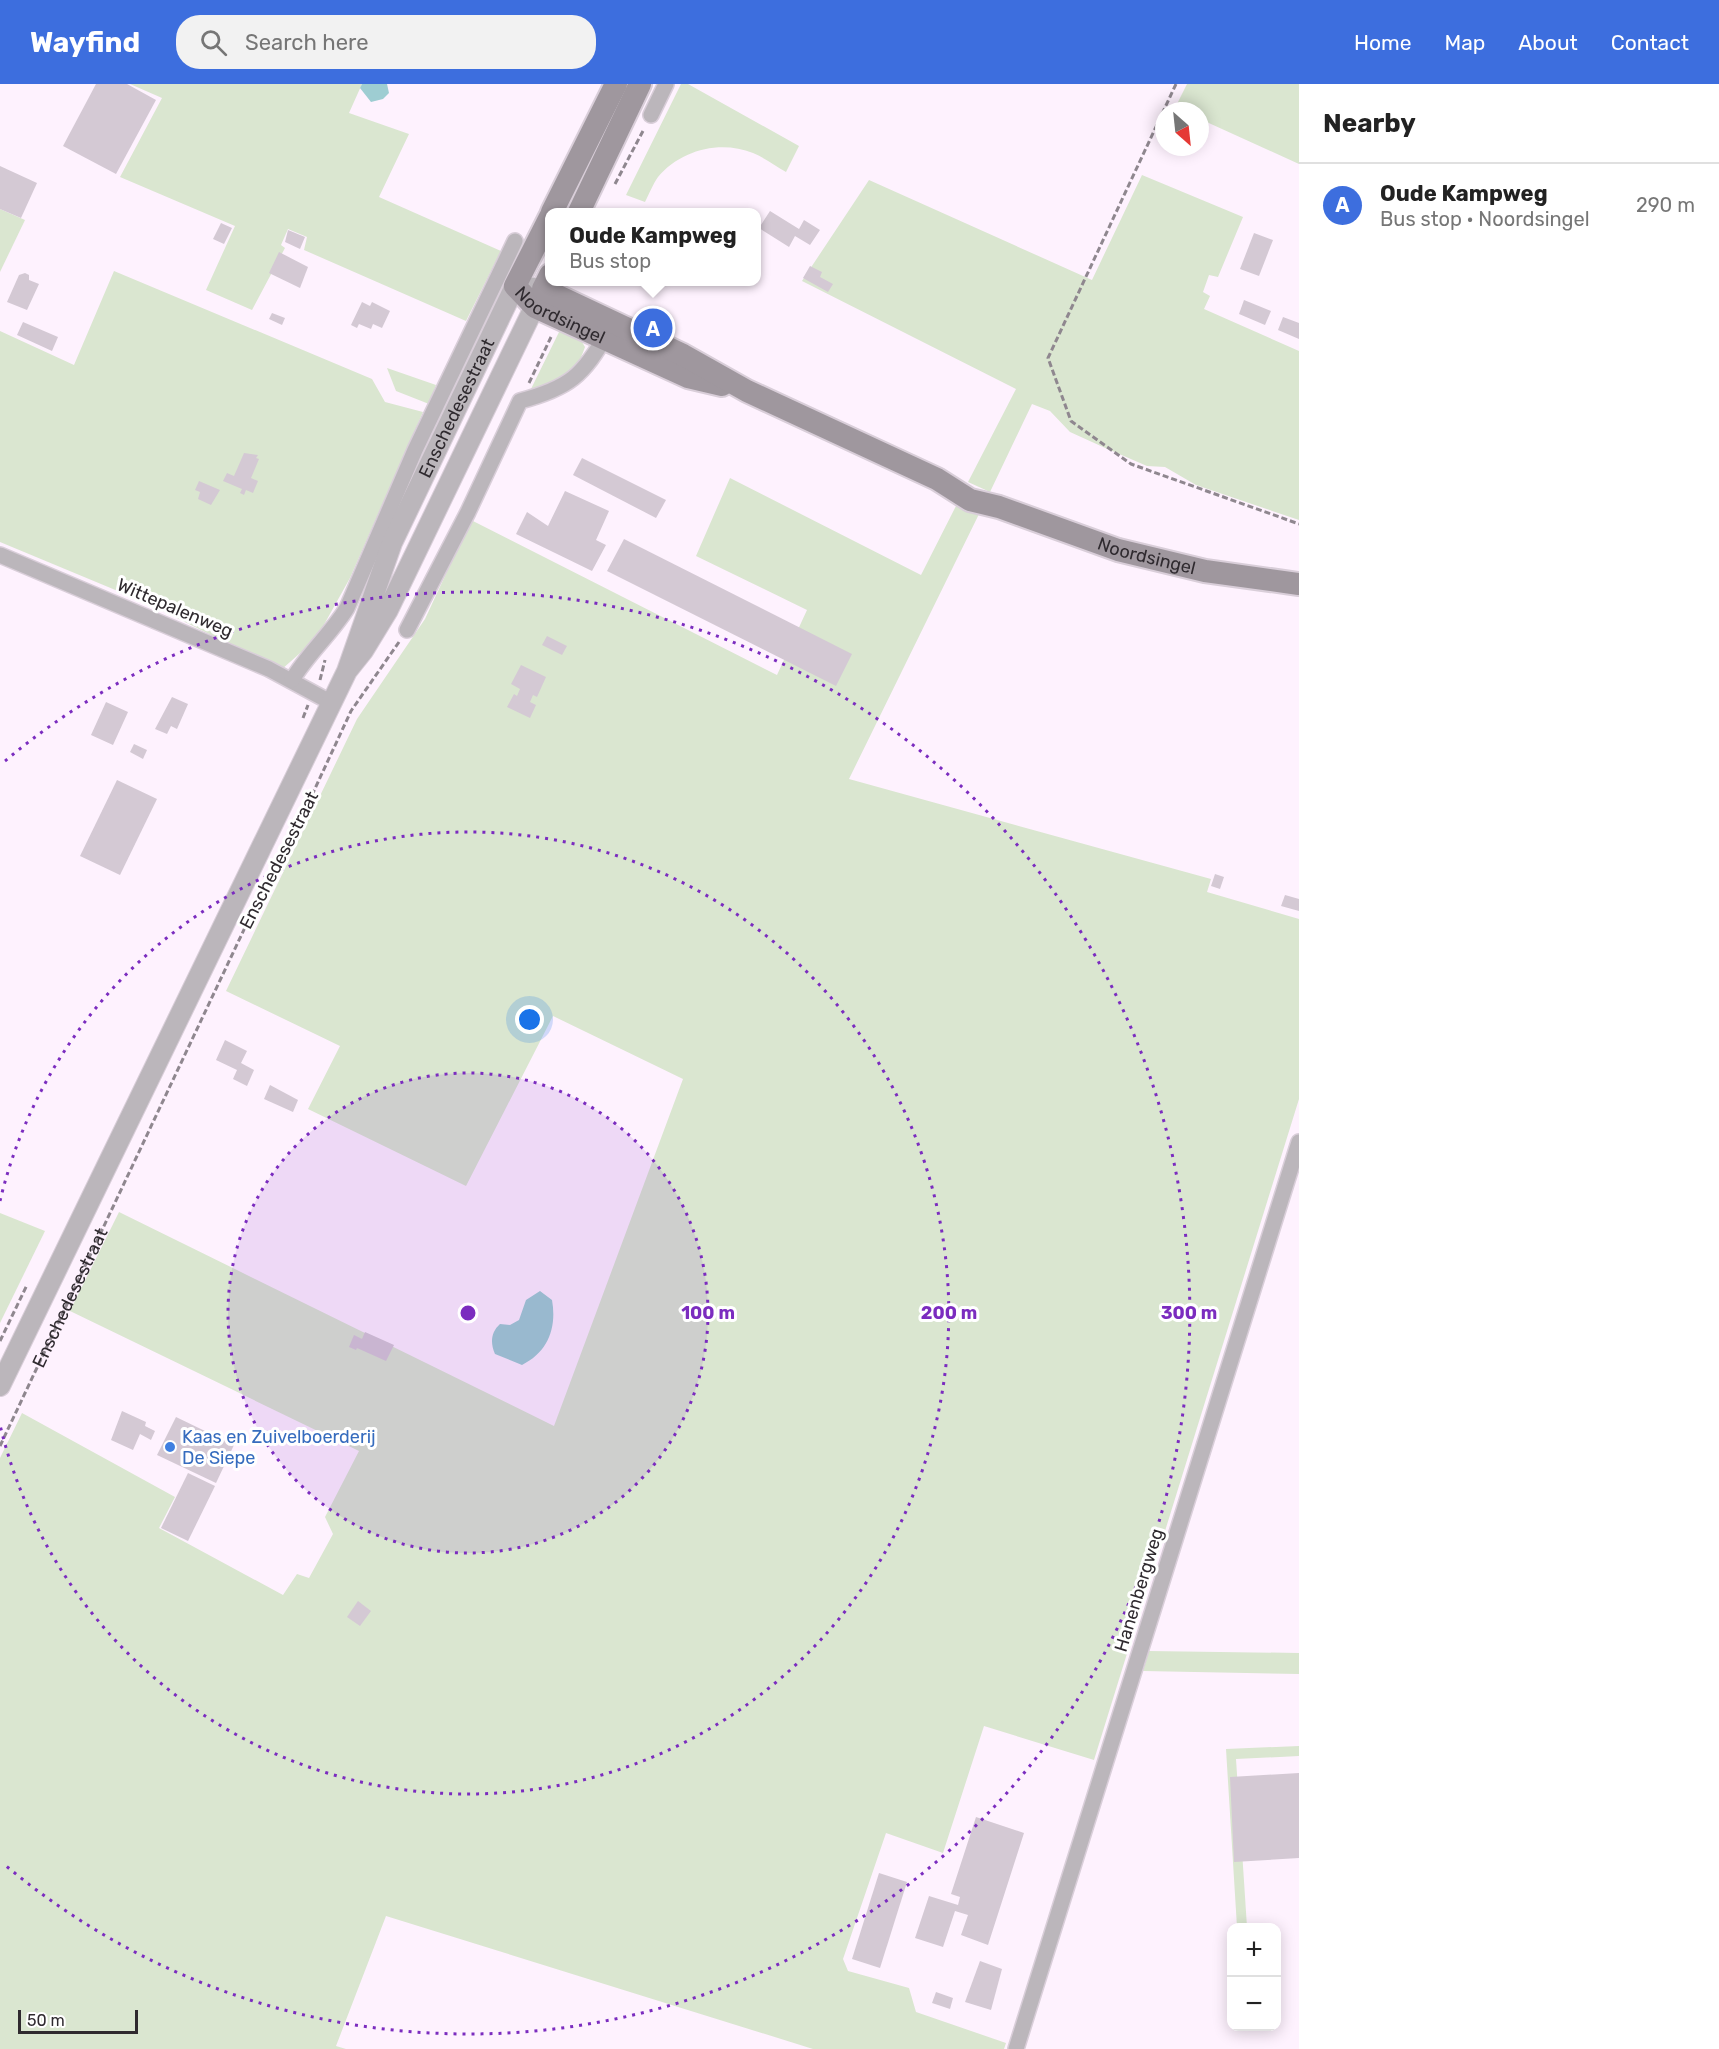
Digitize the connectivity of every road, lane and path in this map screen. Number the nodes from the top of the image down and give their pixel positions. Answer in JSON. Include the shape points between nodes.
{"nodes":[{"id":1,"x":616,"y":84,"type":"edge"},
{"id":2,"x":640,"y":84,"type":"edge"},
{"id":3,"x":666,"y":84,"type":"edge"},
{"id":4,"x":1176,"y":84,"type":"edge"},
{"id":5,"x":651,"y":116,"type":"joint"},
{"id":6,"x":611,"y":193,"type":"dead end"},
{"id":7,"x":554,"y":208,"type":"edge"},
{"id":8,"x":581,"y":208,"type":"edge"},
{"id":9,"x":545,"y":225,"type":"edge"},
{"id":10,"x":515,"y":241,"type":"dead end"},
{"id":11,"x":515,"y":286,"type":"junction"},
{"id":12,"x":542,"y":290,"type":"edge"},
{"id":13,"x":560,"y":318,"type":"junction"},
{"id":14,"x":609,"y":329,"type":"junction"},
{"id":15,"x":520,"y":401,"type":"junction"},
{"id":16,"x":1299,"y":524,"type":"edge"},
{"id":17,"x":0,"y":555,"type":"edge"},
{"id":18,"x":1299,"y":584,"type":"edge"},
{"id":19,"x":407,"y":630,"type":"joint"},
{"id":20,"x":347,"y":670,"type":"junction"},
{"id":21,"x":292,"y":680,"type":"junction"},
{"id":22,"x":332,"y":703,"type":"junction"},
{"id":23,"x":286,"y":841,"type":"dead end"},
{"id":24,"x":267,"y":880,"type":"dead end"},
{"id":25,"x":1299,"y":1142,"type":"edge"},
{"id":26,"x":0,"y":1386,"type":"edge"},
{"id":27,"x":0,"y":1446,"type":"edge"},
{"id":28,"x":1016,"y":2049,"type":"edge"}],
"edges":[{"from":1,"to":7,"type":"main road"},
{"from":2,"to":8,"type":"main road"},
{"from":3,"to":5,"type":"street"},
{"from":4,"to":16,"type":"path","via":[[1048,358],[1071,421],[1131,464]]},
{"from":5,"to":6,"type":"path"},
{"from":9,"to":11,"type":"main road","name":"Enschedesestraat"},
{"from":10,"to":21,"type":"street","name":"Enschedesestraat","via":[[415,450],[347,608]]},
{"from":11,"to":12,"type":"main road","name":"Noordsingel"},
{"from":11,"to":20,"type":"street","name":"Enschedesestraat","via":[[392,543]]},
{"from":12,"to":13,"type":"main road","name":"Noordsingel"},
{"from":12,"to":14,"type":"main road","name":"Noordsingel"},
{"from":12,"to":20,"type":"street","name":"Enschedesestraat","via":[[388,610]]},
{"from":13,"to":14,"type":"main road","name":"Noordsingel"},
{"from":13,"to":15,"type":"path"},
{"from":14,"to":15,"type":"street","via":[[575,378],[564,386]]},
{"from":14,"to":18,"type":"main road","name":"Noordsingel","via":[[683,355],[747,391],[937,479],[970,500],[1118,550],[1205,572]]},
{"from":15,"to":19,"type":"street"},
{"from":17,"to":21,"type":"street","name":"Wittepalenweg"},
{"from":19,"to":23,"type":"path","name":"Enschedesestraat","via":[[351,711]]},
{"from":20,"to":22,"type":"street","name":"Enschedesestraat"},
{"from":21,"to":22,"type":"street","name":"Wittepalenweg"},
{"from":22,"to":26,"type":"street","name":"Enschedesestraat"},
{"from":24,"to":27,"type":"path","name":"Enschedesestraat"},
{"from":25,"to":28,"type":"street","name":"Hanenbergweg"}]}
